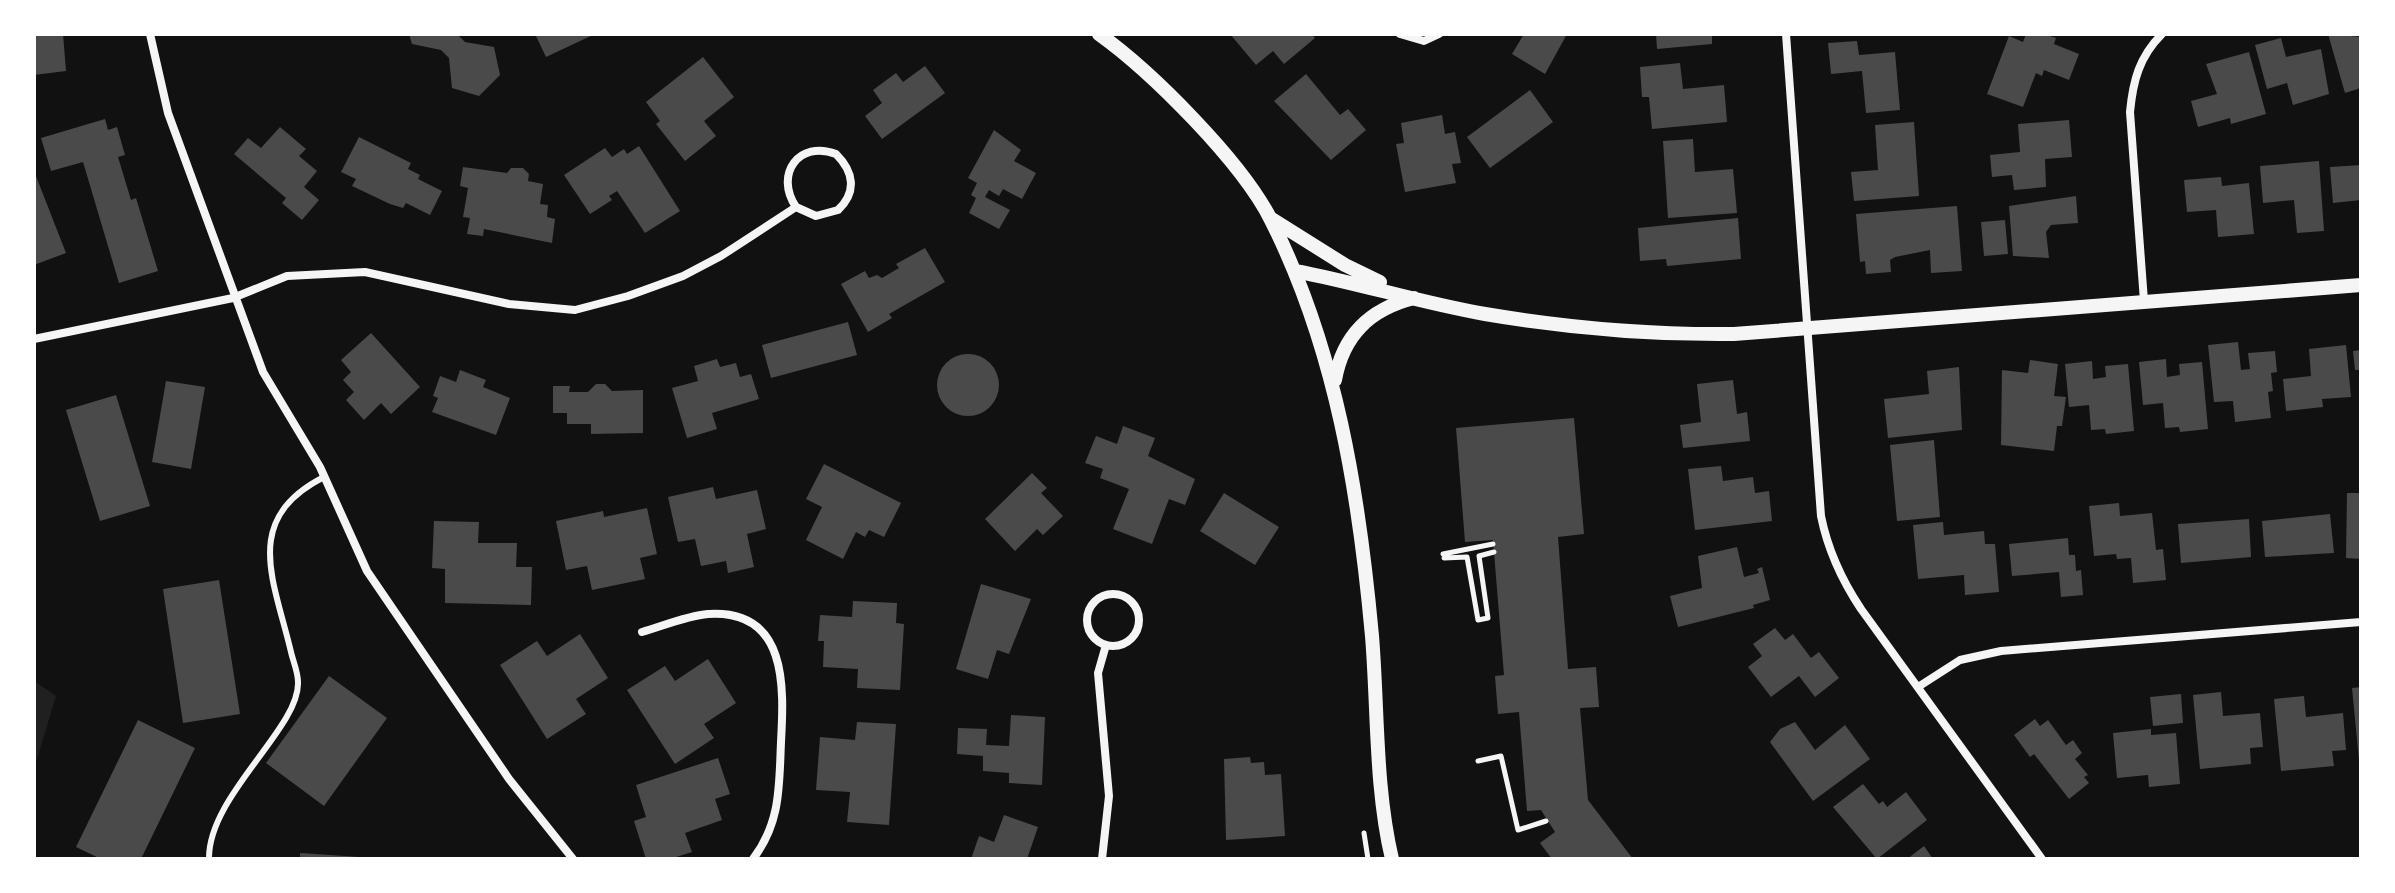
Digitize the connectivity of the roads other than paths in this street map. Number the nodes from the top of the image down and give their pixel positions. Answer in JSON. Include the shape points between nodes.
{"nodes":[{"id":1,"x":150,"y":34,"type":"edge"},
{"id":2,"x":1099,"y":34,"type":"edge"},
{"id":3,"x":1400,"y":34,"type":"edge"},
{"id":4,"x":1439,"y":34,"type":"edge"},
{"id":5,"x":1786,"y":34,"type":"edge"},
{"id":6,"x":2162,"y":34,"type":"edge"},
{"id":7,"x":796,"y":207,"type":"junction"},
{"id":8,"x":1270,"y":218,"type":"junction"},
{"id":9,"x":1295,"y":271,"type":"junction"},
{"id":10,"x":2361,"y":285,"type":"edge"},
{"id":11,"x":233,"y":298,"type":"junction"},
{"id":12,"x":1417,"y":298,"type":"junction"},
{"id":13,"x":2144,"y":301,"type":"junction"},
{"id":14,"x":1809,"y":329,"type":"junction"},
{"id":15,"x":34,"y":339,"type":"edge"},
{"id":16,"x":1334,"y":388,"type":"junction"},
{"id":17,"x":324,"y":477,"type":"junction"},
{"id":18,"x":2361,"y":622,"type":"edge"},
{"id":19,"x":642,"y":632,"type":"dead end"},
{"id":20,"x":1106,"y":645,"type":"junction"},
{"id":21,"x":1918,"y":687,"type":"junction"},
{"id":22,"x":2041,"y":856,"type":"edge"},
{"id":23,"x":209,"y":859,"type":"edge"},
{"id":24,"x":573,"y":859,"type":"edge"},
{"id":25,"x":753,"y":859,"type":"edge"},
{"id":26,"x":1102,"y":859,"type":"edge"},
{"id":27,"x":1392,"y":859,"type":"edge"}],
"edges":[{"from":1,"to":11,"type":"street","via":[[168,113]]},
{"from":2,"to":8,"type":"street","via":[[1183,109]]},
{"from":3,"to":4,"type":"street","via":[[1424,41]]},
{"from":5,"to":14,"type":"street"},
{"from":6,"to":13,"type":"street","via":[[2141,61],[2130,112]]},
{"from":7,"to":7,"type":"street","via":[[828,215],[846,202],[851,176],[836,154],[810,150],[789,168],[788,195]]},
{"from":7,"to":11,"type":"street","via":[[683,276],[575,310],[509,304],[365,272],[287,276]]},
{"from":8,"to":9,"type":"street"},
{"from":8,"to":12,"type":"street","via":[[1345,265]]},
{"from":9,"to":12,"type":"street"},
{"from":9,"to":16,"type":"street"},
{"from":10,"to":13,"type":"street"},
{"from":11,"to":15,"type":"street"},
{"from":11,"to":17,"type":"street","via":[[263,372]]},
{"from":12,"to":14,"type":"street","via":[[1482,313],[1621,331],[1734,334]]},
{"from":12,"to":16,"type":"street","via":[[1372,314],[1354,333],[1340,357]]},
{"from":13,"to":14,"type":"street"},
{"from":14,"to":21,"type":"street","via":[[1826,541],[1845,585]]},
{"from":16,"to":27,"type":"street","via":[[1372,633]]},
{"from":17,"to":23,"type":"lane","via":[[298,490],[269,538],[270,565],[298,682],[295,702],[216,825],[209,839]]},
{"from":17,"to":24,"type":"street","via":[[367,571],[509,779]]},
{"from":18,"to":21,"type":"street","via":[[2001,651],[1960,660]]},
{"from":19,"to":25,"type":"street","via":[[718,615],[751,625],[777,652],[784,697],[779,799],[769,837]]},
{"from":20,"to":20,"type":"street","via":[[1092,635],[1087,619],[1099,598],[1116,594],[1131,601],[1138,625],[1123,644]]},
{"from":20,"to":26,"type":"street","via":[[1098,673],[1109,796]]},
{"from":21,"to":22,"type":"street"}]}
